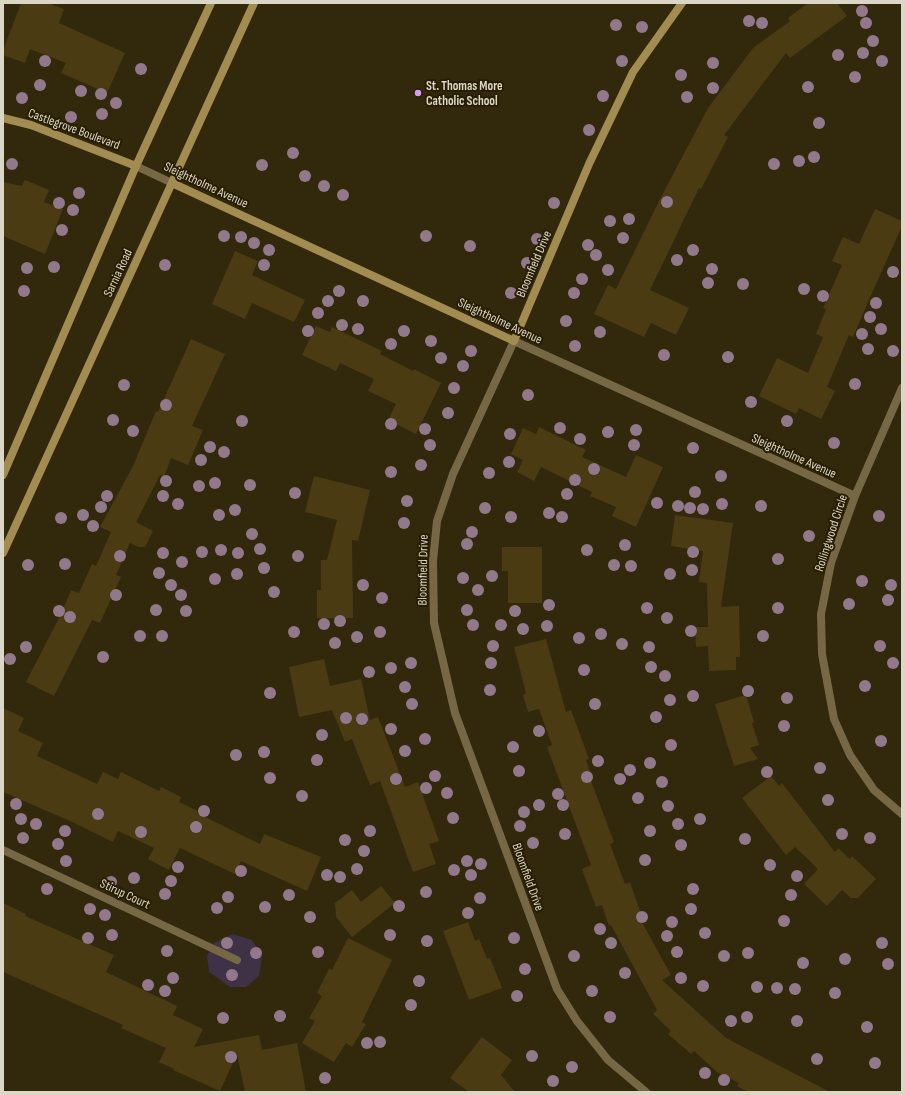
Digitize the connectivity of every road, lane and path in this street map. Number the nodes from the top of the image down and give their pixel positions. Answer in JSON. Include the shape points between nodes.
{"nodes":[{"id":1,"x":211,"y":3,"type":"edge"},
{"id":2,"x":254,"y":3,"type":"edge"},
{"id":3,"x":682,"y":3,"type":"edge"},
{"id":4,"x":3,"y":118,"type":"edge"},
{"id":5,"x":136,"y":166,"type":"junction"},
{"id":6,"x":172,"y":182,"type":"junction"},
{"id":7,"x":514,"y":341,"type":"junction"},
{"id":8,"x":902,"y":388,"type":"edge"},
{"id":9,"x":3,"y":476,"type":"edge"},
{"id":10,"x":855,"y":496,"type":"junction"},
{"id":11,"x":3,"y":552,"type":"edge"},
{"id":12,"x":902,"y":814,"type":"edge"},
{"id":13,"x":3,"y":850,"type":"edge"},
{"id":14,"x":237,"y":960,"type":"dead end"},
{"id":15,"x":646,"y":1092,"type":"edge"}],
"edges":[{"from":1,"to":5,"type":"main road","name":"Sarnia Road"},
{"from":2,"to":6,"type":"main road","name":"Sarnia Road"},
{"from":3,"to":7,"type":"main road","name":"Bloomfield Drive","via":[[633,72],[589,164]]},
{"from":4,"to":5,"type":"main road","name":"Castlegrove Boulevard","via":[[32,125]]},
{"from":5,"to":6,"type":"street","name":"Sleightholme Avenue"},
{"from":5,"to":9,"type":"main road","name":"Sarnia Road"},
{"from":6,"to":7,"type":"main road","name":"Sleightholme Avenue"},
{"from":6,"to":11,"type":"main road","name":"Sarnia Road"},
{"from":7,"to":10,"type":"street","name":"Sleightholme Avenue"},
{"from":7,"to":15,"type":"street","name":"Bloomfield Drive","via":[[453,474],[437,521],[433,561],[434,623],[455,713],[557,989],[608,1060]]},
{"from":8,"to":10,"type":"street","name":"Rollingwood Circle"},
{"from":10,"to":12,"type":"street","name":"Rollingwood Circle","via":[[831,564],[821,614],[822,654],[834,719],[850,755],[874,790]]},
{"from":13,"to":14,"type":"street","name":"Stirup Court"}]}
